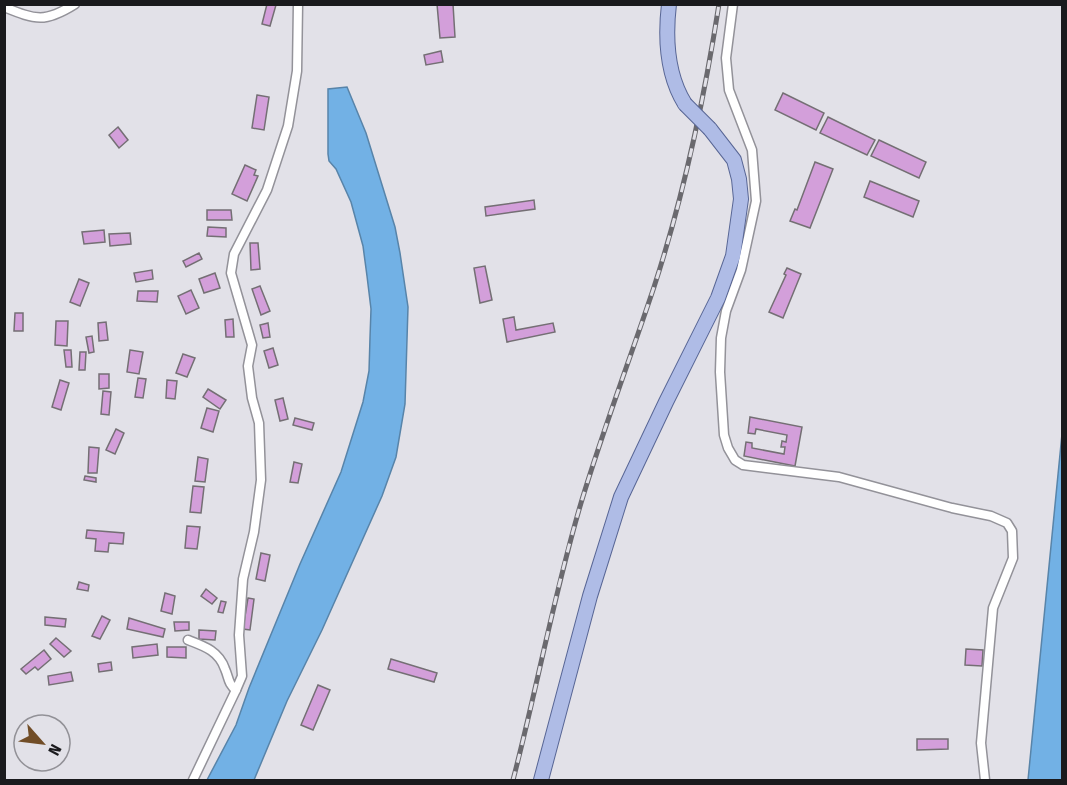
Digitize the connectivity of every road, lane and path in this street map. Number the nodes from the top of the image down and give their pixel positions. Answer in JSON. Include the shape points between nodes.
{"nodes":[{"id":1,"x":75,"y":4,"type":"edge"},
{"id":2,"x":298,"y":4,"type":"edge"},
{"id":3,"x":669,"y":4,"type":"edge"},
{"id":4,"x":733,"y":4,"type":"edge"},
{"id":5,"x":4,"y":8,"type":"edge"},
{"id":6,"x":741,"y":199,"type":"junction"},
{"id":7,"x":756,"y":201,"type":"junction"},
{"id":8,"x":188,"y":640,"type":"dead end"},
{"id":9,"x":236,"y":690,"type":"junction"},
{"id":10,"x":193,"y":780,"type":"edge"},
{"id":11,"x":541,"y":780,"type":"edge"},
{"id":12,"x":984,"y":780,"type":"edge"}],
"edges":[{"from":1,"to":5,"type":"street","via":[[44,19]]},
{"from":2,"to":9,"type":"street","via":[[297,71],[288,126],[267,190],[234,254],[231,273],[252,345],[248,366],[259,423],[261,480],[243,579],[239,635],[242,676]]},
{"from":3,"to":6,"type":"main road","bridge":true,"via":[[670,62],[676,89],[734,160]]},
{"from":4,"to":7,"type":"street","via":[[726,58],[729,90],[752,150]]},
{"from":6,"to":7,"type":"street"},
{"from":6,"to":11,"type":"main road","via":[[726,280],[621,497]]},
{"from":7,"to":12,"type":"street","via":[[721,338],[722,419],[728,448],[735,460],[743,465],[862,483],[990,516],[1006,523],[1012,531],[1013,558],[993,608],[981,743]]},
{"from":8,"to":9,"type":"street","via":[[215,653],[229,685]]},
{"from":9,"to":10,"type":"street"}]}
